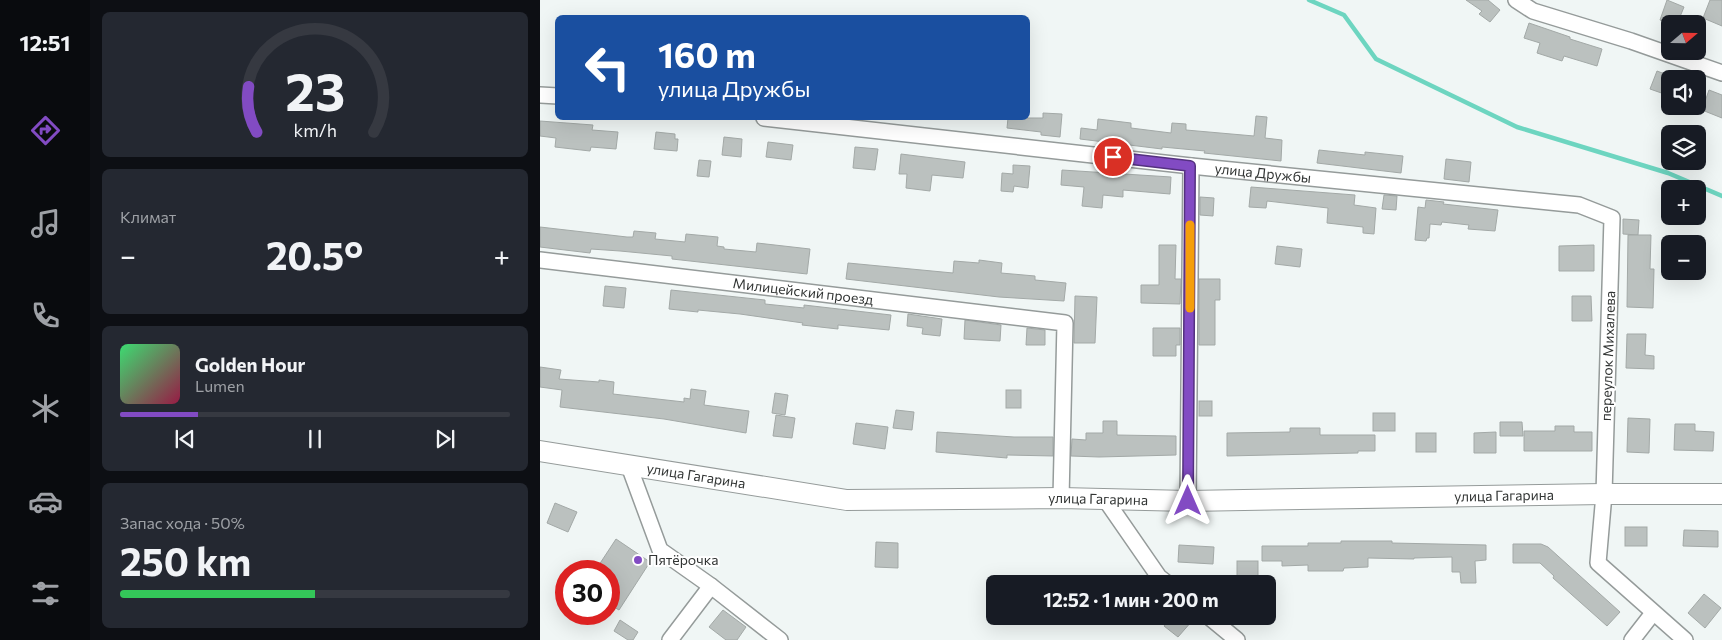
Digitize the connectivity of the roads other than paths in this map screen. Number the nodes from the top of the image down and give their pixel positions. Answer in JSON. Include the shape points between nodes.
{"nodes":[{"id":1,"x":1516,"y":0,"type":"edge"},
{"id":2,"x":1722,"y":73,"type":"edge"},
{"id":3,"x":540,"y":95,"type":"edge"},
{"id":4,"x":555,"y":96,"type":"edge"},
{"id":5,"x":782,"y":120,"type":"edge"},
{"id":6,"x":1190,"y":166,"type":"junction"},
{"id":7,"x":1612,"y":218,"type":"joint"},
{"id":8,"x":540,"y":260,"type":"edge"},
{"id":9,"x":540,"y":451,"type":"edge"},
{"id":10,"x":629,"y":466,"type":"junction"},
{"id":11,"x":1604,"y":494,"type":"junction"},
{"id":12,"x":1722,"y":494,"type":"edge"},
{"id":13,"x":1061,"y":498,"type":"junction"},
{"id":14,"x":1105,"y":499,"type":"junction"},
{"id":15,"x":1188,"y":501,"type":"junction"},
{"id":16,"x":1158,"y":575,"type":"edge"},
{"id":17,"x":711,"y":586,"type":"junction"},
{"id":18,"x":1653,"y":613,"type":"junction"},
{"id":19,"x":1219,"y":625,"type":"edge"},
{"id":20,"x":670,"y":640,"type":"edge"},
{"id":21,"x":780,"y":640,"type":"edge"},
{"id":22,"x":1237,"y":640,"type":"edge"},
{"id":23,"x":1632,"y":640,"type":"edge"},
{"id":24,"x":1685,"y":640,"type":"edge"}],
"edges":[{"from":1,"to":2,"type":"street","via":[[1533,11]]},
{"from":3,"to":4,"type":"street"},
{"from":5,"to":6,"type":"street","name":"улица Дружбы"},
{"from":6,"to":7,"type":"street","name":"улица Дружбы","via":[[1580,205]]},
{"from":6,"to":15,"type":"street"},
{"from":7,"to":11,"type":"street","name":"переулок Михалева"},
{"from":8,"to":13,"type":"street","name":"Милицейский проезд","via":[[1065,323]]},
{"from":9,"to":10,"type":"main road","name":"улица Гагарина"},
{"from":10,"to":13,"type":"main road","name":"улица Гагарина","via":[[847,500]]},
{"from":10,"to":17,"type":"street","via":[[660,550]]},
{"from":11,"to":12,"type":"main road","name":"улица Гагарина"},
{"from":11,"to":15,"type":"main road","name":"улица Гагарина"},
{"from":11,"to":18,"type":"street","name":"переулок Михалева","via":[[1598,563]]},
{"from":13,"to":14,"type":"main road","name":"улица Гагарина"},
{"from":14,"to":15,"type":"main road","name":"улица Гагарина"},
{"from":14,"to":16,"type":"street"},
{"from":17,"to":20,"type":"street"},
{"from":17,"to":21,"type":"street"},
{"from":18,"to":23,"type":"street"},
{"from":18,"to":24,"type":"street"},
{"from":19,"to":22,"type":"street"}]}
